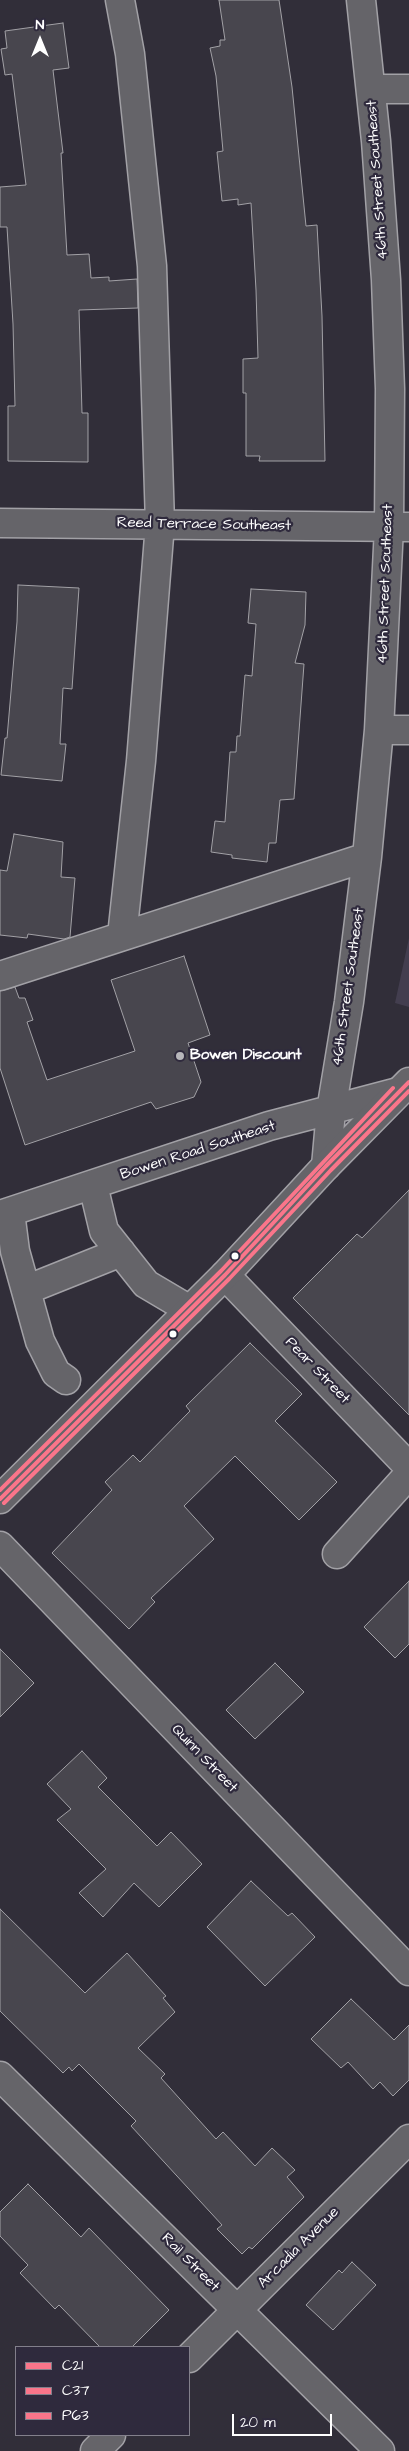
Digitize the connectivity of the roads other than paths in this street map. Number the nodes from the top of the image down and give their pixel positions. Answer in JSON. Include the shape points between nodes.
{"nodes":[{"id":1,"x":120,"y":0,"type":"edge"},
{"id":2,"x":361,"y":0,"type":"edge"},
{"id":3,"x":371,"y":89,"type":"junction"},
{"id":4,"x":409,"y":89,"type":"edge"},
{"id":5,"x":0,"y":523,"type":"edge"},
{"id":6,"x":160,"y":524,"type":"junction"},
{"id":7,"x":399,"y":527,"type":"edge"},
{"id":8,"x":379,"y":730,"type":"junction"},
{"id":9,"x":409,"y":730,"type":"edge"},
{"id":10,"x":367,"y":857,"type":"junction"},
{"id":11,"x":122,"y":936,"type":"junction"},
{"id":12,"x":0,"y":976,"type":"edge"},
{"id":13,"x":405,"y":1088,"type":"edge"},
{"id":14,"x":332,"y":1111,"type":"junction"},
{"id":15,"x":326,"y":1166,"type":"junction"},
{"id":16,"x":93,"y":1185,"type":"junction"},
{"id":17,"x":5,"y":1214,"type":"edge"},
{"id":18,"x":120,"y":1252,"type":"junction"},
{"id":19,"x":225,"y":1275,"type":"junction"},
{"id":20,"x":26,"y":1290,"type":"junction"},
{"id":21,"x":190,"y":1310,"type":"junction"},
{"id":22,"x":66,"y":1380,"type":"dead end"},
{"id":23,"x":409,"y":1467,"type":"edge"},
{"id":24,"x":409,"y":1474,"type":"edge"},
{"id":25,"x":2,"y":1492,"type":"edge"},
{"id":26,"x":0,"y":1546,"type":"edge"},
{"id":27,"x":337,"y":1554,"type":"dead end"},
{"id":28,"x":409,"y":1971,"type":"edge"},
{"id":29,"x":0,"y":2076,"type":"edge"},
{"id":30,"x":409,"y":2139,"type":"edge"},
{"id":31,"x":237,"y":2310,"type":"junction"},
{"id":32,"x":190,"y":2357,"type":"edge"},
{"id":33,"x":110,"y":2436,"type":"edge"},
{"id":34,"x":95,"y":2451,"type":"edge"},
{"id":35,"x":380,"y":2451,"type":"edge"}],
"edges":[{"from":1,"to":6,"type":"street","via":[[130,54],[152,266]]},
{"from":2,"to":3,"type":"street","name":"46th Street Southeast"},
{"from":3,"to":4,"type":"street"},
{"from":3,"to":7,"type":"street","name":"46th Street Southeast"},
{"from":5,"to":6,"type":"street","name":"Reed Terrace Southeast"},
{"from":6,"to":7,"type":"street","name":"Reed Terrace Southeast"},
{"from":6,"to":11,"type":"street","via":[[141,761]]},
{"from":7,"to":8,"type":"street","name":"46th Street Southeast"},
{"from":8,"to":9,"type":"street"},
{"from":8,"to":10,"type":"street","name":"46th Street Southeast"},
{"from":10,"to":11,"type":"street"},
{"from":10,"to":14,"type":"street","name":"46th Street Southeast"},
{"from":11,"to":12,"type":"street"},
{"from":13,"to":14,"type":"street","name":"Bowen Road Southeast"},
{"from":13,"to":15,"type":"street"},
{"from":14,"to":15,"type":"street","name":"46th Street Southeast"},
{"from":14,"to":16,"type":"street","name":"Bowen Road Southeast","via":[[269,1126]]},
{"from":15,"to":19,"type":"street"},
{"from":16,"to":17,"type":"street","name":"Bowen Road Southeast"},
{"from":16,"to":18,"type":"street","via":[[102,1226]]},
{"from":17,"to":20,"type":"street"},
{"from":18,"to":20,"type":"street"},
{"from":18,"to":21,"type":"street","via":[[146,1284]]},
{"from":19,"to":21,"type":"street"},
{"from":19,"to":23,"type":"street","name":"Pear Street"},
{"from":20,"to":22,"type":"street","via":[[40,1341],[56,1373]]},
{"from":21,"to":25,"type":"street"},
{"from":24,"to":27,"type":"street"},
{"from":26,"to":28,"type":"street","name":"Quinn Street"},
{"from":29,"to":31,"type":"street","name":"Rail Street"},
{"from":30,"to":31,"type":"street","name":"Arcadia Avenue"},
{"from":31,"to":32,"type":"street","name":"Arcadia Avenue"},
{"from":31,"to":35,"type":"street","name":"Rail Street"},
{"from":33,"to":34,"type":"street"}]}
